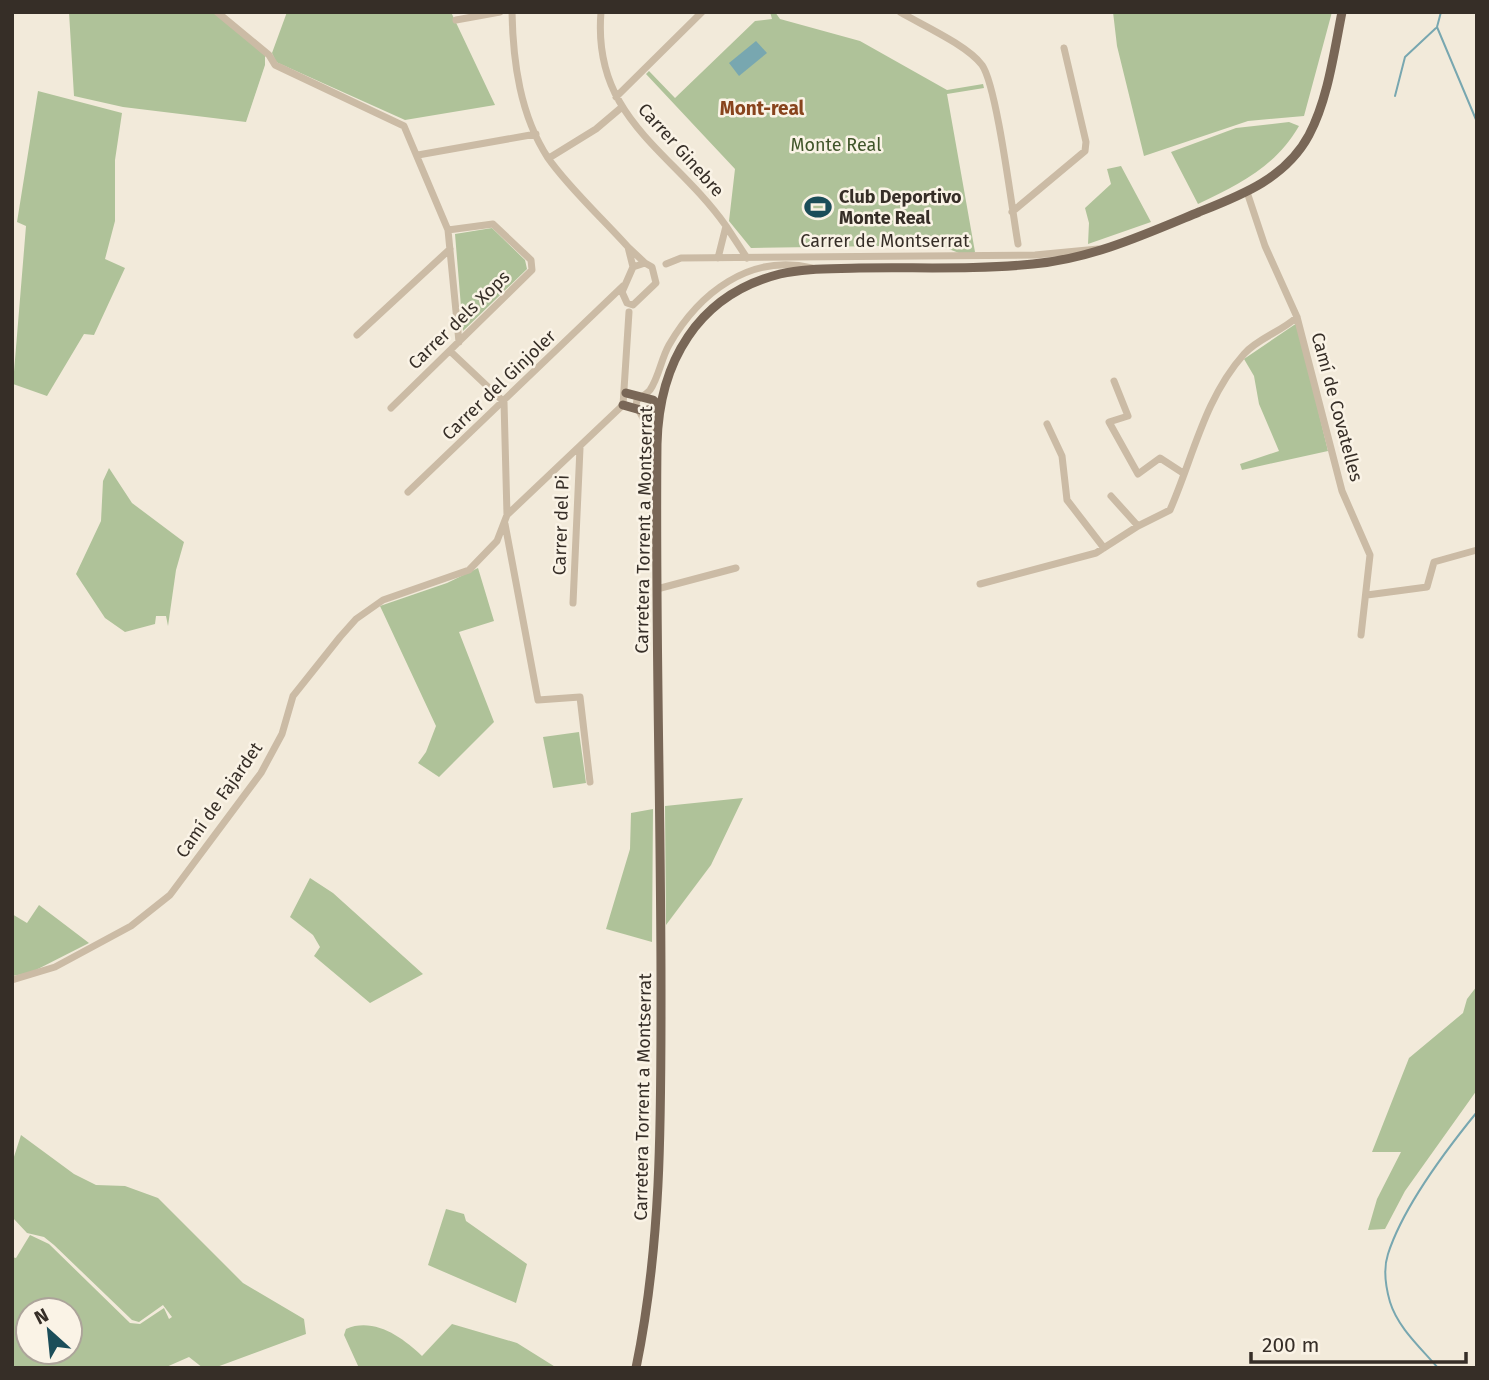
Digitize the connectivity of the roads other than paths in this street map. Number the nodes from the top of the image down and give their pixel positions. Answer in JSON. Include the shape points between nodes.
{"nodes":[{"id":1,"x":217,"y":12,"type":"edge"},
{"id":2,"x":500,"y":12,"type":"edge"},
{"id":3,"x":512,"y":12,"type":"edge"},
{"id":4,"x":601,"y":12,"type":"edge"},
{"id":5,"x":702,"y":12,"type":"edge"},
{"id":6,"x":900,"y":12,"type":"edge"},
{"id":7,"x":1342,"y":12,"type":"edge"},
{"id":8,"x":456,"y":20,"type":"dead end"},
{"id":9,"x":1063,"y":48,"type":"dead end"},
{"id":10,"x":616,"y":97,"type":"junction"},
{"id":11,"x":622,"y":107,"type":"junction"},
{"id":12,"x":536,"y":134,"type":"junction"},
{"id":13,"x":418,"y":155,"type":"junction"},
{"id":14,"x":549,"y":158,"type":"junction"},
{"id":15,"x":1247,"y":192,"type":"junction"},
{"id":16,"x":1012,"y":212,"type":"junction"},
{"id":17,"x":726,"y":226,"type":"junction"},
{"id":18,"x":448,"y":230,"type":"junction"},
{"id":19,"x":1018,"y":244,"type":"junction"},
{"id":20,"x":628,"y":247,"type":"junction"},
{"id":21,"x":450,"y":249,"type":"junction"},
{"id":22,"x":1105,"y":249,"type":"junction"},
{"id":23,"x":1012,"y":255,"type":"junction"},
{"id":24,"x":1026,"y":255,"type":"junction"},
{"id":25,"x":718,"y":258,"type":"junction"},
{"id":26,"x":747,"y":258,"type":"junction"},
{"id":27,"x":666,"y":264,"type":"junction"},
{"id":28,"x":648,"y":265,"type":"junction"},
{"id":29,"x":632,"y":267,"type":"junction"},
{"id":30,"x":816,"y":269,"type":"junction"},
{"id":31,"x":655,"y":278,"type":"junction"},
{"id":32,"x":623,"y":286,"type":"junction"},
{"id":33,"x":610,"y":299,"type":"junction"},
{"id":34,"x":628,"y":304,"type":"junction"},
{"id":35,"x":1297,"y":317,"type":"junction"},
{"id":36,"x":358,"y":335,"type":"dead end"},
{"id":37,"x":459,"y":342,"type":"junction"},
{"id":38,"x":450,"y":351,"type":"junction"},
{"id":39,"x":1114,"y":381,"type":"dead end"},
{"id":40,"x":641,"y":396,"type":"junction"},
{"id":41,"x":625,"y":398,"type":"junction"},
{"id":42,"x":505,"y":402,"type":"junction"},
{"id":43,"x":659,"y":407,"type":"junction"},
{"id":44,"x":391,"y":408,"type":"dead end"},
{"id":45,"x":639,"y":410,"type":"junction"},
{"id":46,"x":1047,"y":424,"type":"dead end"},
{"id":47,"x":657,"y":444,"type":"junction"},
{"id":48,"x":580,"y":448,"type":"junction"},
{"id":49,"x":1183,"y":473,"type":"junction"},
{"id":50,"x":408,"y":492,"type":"dead end"},
{"id":51,"x":1111,"y":496,"type":"dead end"},
{"id":52,"x":506,"y":519,"type":"junction"},
{"id":53,"x":1138,"y":526,"type":"junction"},
{"id":54,"x":1104,"y":548,"type":"junction"},
{"id":55,"x":1477,"y":550,"type":"edge"},
{"id":56,"x":736,"y":568,"type":"dead end"},
{"id":57,"x":980,"y":584,"type":"dead end"},
{"id":58,"x":657,"y":589,"type":"junction"},
{"id":59,"x":1367,"y":595,"type":"junction"},
{"id":60,"x":573,"y":603,"type":"dead end"},
{"id":61,"x":1361,"y":635,"type":"dead end"},
{"id":62,"x":590,"y":782,"type":"dead end"},
{"id":63,"x":12,"y":980,"type":"edge"},
{"id":64,"x":636,"y":1368,"type":"edge"}],
"edges":[{"from":1,"to":13,"type":"street","via":[[275,65],[400,122]]},
{"from":2,"to":8,"type":"street"},
{"from":3,"to":12,"type":"street","via":[[520,92]]},
{"from":4,"to":10,"type":"street","name":"Carrer Ginebre","via":[[605,69]]},
{"from":5,"to":10,"type":"street"},
{"from":6,"to":16,"type":"street","via":[[982,65],[992,94]]},
{"from":7,"to":15,"type":"main road","name":"Carretera Torrent a Montserrat","via":[[1309,135],[1280,170]]},
{"from":9,"to":16,"type":"street","via":[[1085,151]]},
{"from":10,"to":11,"type":"street","name":"Carrer Ginebre"},
{"from":11,"to":14,"type":"street"},
{"from":11,"to":17,"type":"street","name":"Carrer Ginebre"},
{"from":12,"to":13,"type":"street"},
{"from":12,"to":14,"type":"street"},
{"from":13,"to":18,"type":"street"},
{"from":14,"to":20,"type":"street"},
{"from":15,"to":22,"type":"main road","name":"Carretera Torrent a Montserrat"},
{"from":15,"to":35,"type":"street","name":"Camí de Covatelles"},
{"from":16,"to":19,"type":"street"},
{"from":17,"to":25,"type":"street"},
{"from":17,"to":26,"type":"street","name":"Carrer Ginebre"},
{"from":18,"to":21,"type":"street"},
{"from":18,"to":37,"type":"street","name":"Carrer dels Xops","via":[[493,224],[532,267]]},
{"from":19,"to":23,"type":"street"},
{"from":19,"to":24,"type":"street"},
{"from":20,"to":28,"type":"street"},
{"from":20,"to":29,"type":"street"},
{"from":21,"to":36,"type":"street"},
{"from":21,"to":37,"type":"street"},
{"from":22,"to":24,"type":"street","name":"Carrer de Montserrat"},
{"from":22,"to":30,"type":"main road","name":"Carretera Torrent a Montserrat","via":[[1032,264]]},
{"from":23,"to":24,"type":"street","name":"Carrer de Montserrat"},
{"from":23,"to":26,"type":"street","name":"Carrer de Montserrat"},
{"from":25,"to":26,"type":"street","name":"Carrer de Montserrat"},
{"from":25,"to":27,"type":"street","name":"Carrer de Montserrat","via":[[681,258]]},
{"from":27,"to":28,"type":"street","name":"Carrer de Montserrat"},
{"from":27,"to":31,"type":"street"},
{"from":28,"to":29,"type":"street","name":"Carrer de Montserrat"},
{"from":28,"to":31,"type":"street"},
{"from":29,"to":32,"type":"street"},
{"from":30,"to":40,"type":"street","name":"Carrer de Montserrat","via":[[762,266],[738,275],[688,317],[670,344],[649,393]]},
{"from":30,"to":43,"type":"main road","name":"Carretera Torrent a Montserrat","via":[[769,278],[723,299],[680,348],[666,376]]},
{"from":31,"to":34,"type":"street","via":[[656,283]]},
{"from":32,"to":33,"type":"street","name":"Carrer del Ginjoler"},
{"from":32,"to":34,"type":"street"},
{"from":33,"to":34,"type":"street"},
{"from":33,"to":42,"type":"street","name":"Carrer del Ginjoler"},
{"from":34,"to":41,"type":"street"},
{"from":35,"to":49,"type":"street","via":[[1244,355],[1201,425]]},
{"from":35,"to":59,"type":"street","name":"Camí de Covatelles","via":[[1342,491],[1370,555]]},
{"from":37,"to":38,"type":"street","name":"Carrer dels Xops"},
{"from":38,"to":42,"type":"street"},
{"from":38,"to":44,"type":"street","name":"Carrer dels Xops"},
{"from":39,"to":49,"type":"street","via":[[1128,416],[1110,422],[1138,474],[1160,458]]},
{"from":40,"to":41,"type":"main road"},
{"from":40,"to":43,"type":"main road"},
{"from":40,"to":45,"type":"street","name":"Carrer de Montserrat","via":[[636,405]]},
{"from":41,"to":45,"type":"main road"},
{"from":41,"to":48,"type":"street","name":"Camí de Fajardet"},
{"from":42,"to":50,"type":"street","name":"Carrer del Ginjoler"},
{"from":42,"to":52,"type":"street"},
{"from":43,"to":45,"type":"main road"},
{"from":43,"to":47,"type":"main road","name":"Carretera Torrent a Montserrat"},
{"from":45,"to":47,"type":"street"},
{"from":46,"to":54,"type":"street","via":[[1062,456],[1067,500]]},
{"from":47,"to":58,"type":"main road","name":"Carretera Torrent a Montserrat"},
{"from":48,"to":52,"type":"street","name":"Camí de Fajardet"},
{"from":48,"to":60,"type":"street","name":"Carrer del Pi"},
{"from":49,"to":53,"type":"street","via":[[1170,510]]},
{"from":51,"to":53,"type":"street"},
{"from":52,"to":62,"type":"street","via":[[538,700],[580,697]]},
{"from":52,"to":63,"type":"street","name":"Camí de Fajardet","via":[[498,541],[469,570],[383,600],[340,637],[293,696],[282,734],[261,773],[170,895],[131,926],[55,967]]},
{"from":53,"to":54,"type":"street"},
{"from":54,"to":57,"type":"street"},
{"from":55,"to":59,"type":"street","via":[[1434,562],[1427,587]]},
{"from":56,"to":58,"type":"street"},
{"from":58,"to":64,"type":"main road","name":"Carretera Torrent a Montserrat","via":[[659,1179],[654,1258]]},
{"from":59,"to":61,"type":"street","name":"Camí de Covatelles"}]}
